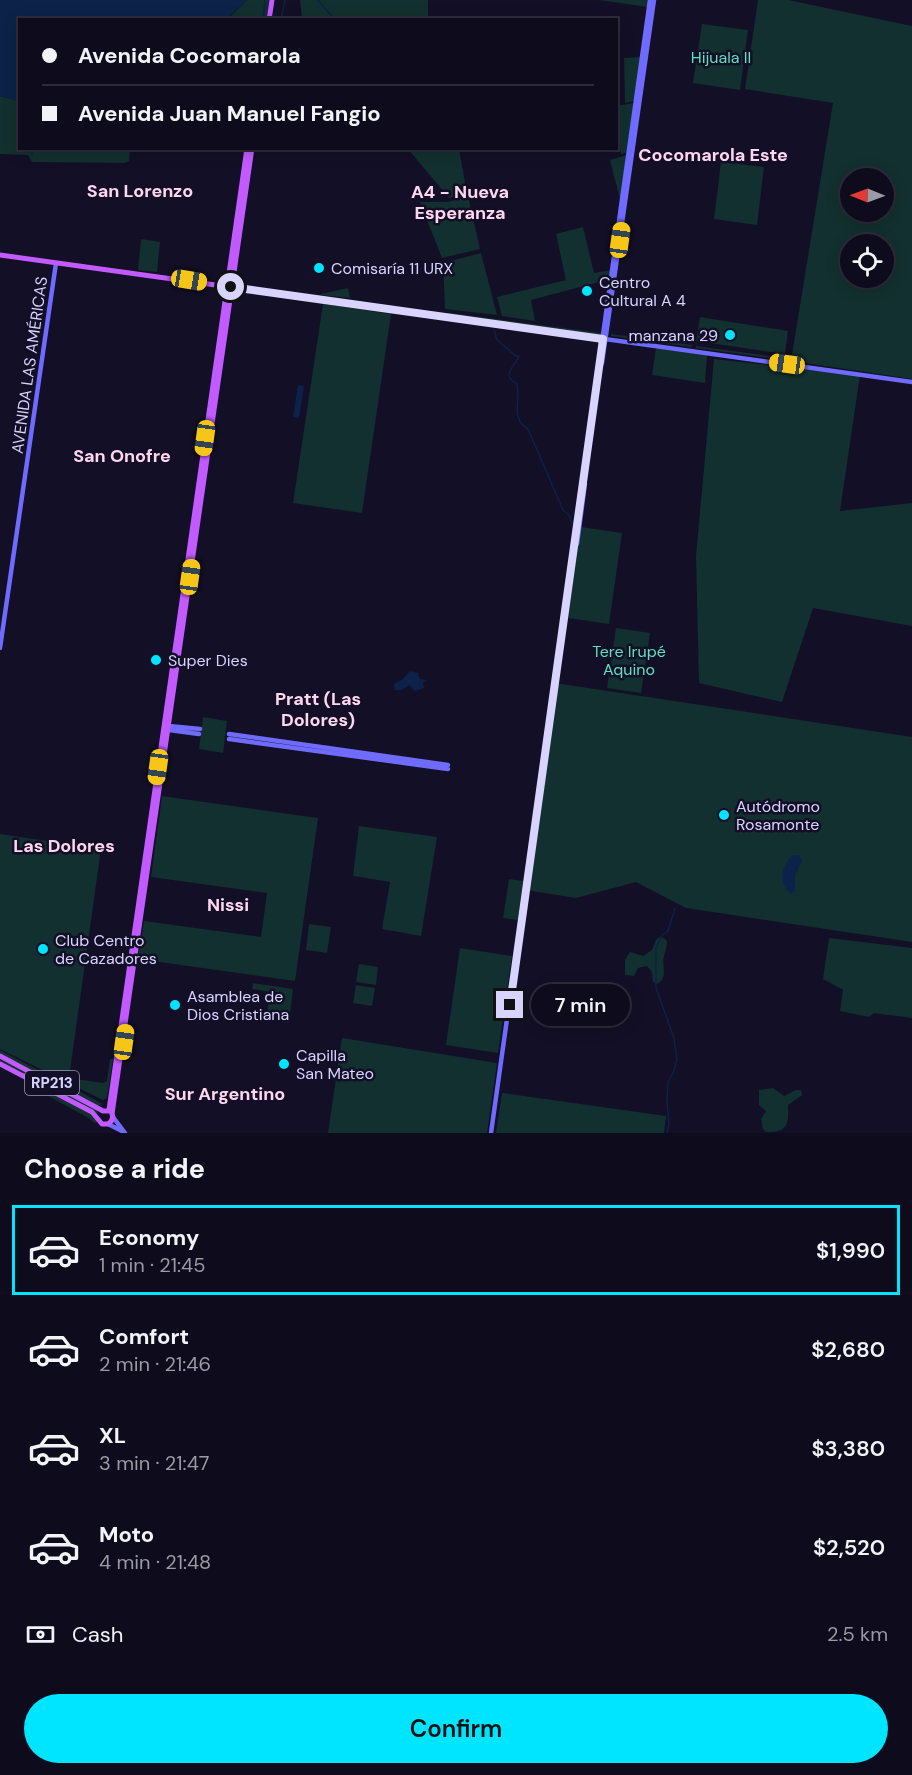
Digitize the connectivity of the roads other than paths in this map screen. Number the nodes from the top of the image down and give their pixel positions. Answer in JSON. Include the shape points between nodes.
{"nodes":[{"id":1,"x":272,"y":0,"type":"edge"},
{"id":2,"x":650,"y":0,"type":"edge"},
{"id":3,"x":654,"y":0,"type":"edge"},
{"id":4,"x":269,"y":18,"type":"edge"},
{"id":5,"x":249,"y":150,"type":"edge"},
{"id":6,"x":0,"y":255,"type":"edge"},
{"id":7,"x":56,"y":263,"type":"junction"},
{"id":8,"x":230,"y":287,"type":"junction"},
{"id":9,"x":605,"y":339,"type":"junction"},
{"id":10,"x":912,"y":382,"type":"edge"},
{"id":11,"x":0,"y":648,"type":"edge"},
{"id":12,"x":169,"y":728,"type":"junction"},
{"id":13,"x":200,"y":732,"type":"dead end"},
{"id":14,"x":229,"y":736,"type":"dead end"},
{"id":15,"x":448,"y":767,"type":"dead end"},
{"id":16,"x":0,"y":1056,"type":"edge"},
{"id":17,"x":0,"y":1064,"type":"edge"},
{"id":18,"x":109,"y":1113,"type":"junction"},
{"id":19,"x":98,"y":1119,"type":"junction"},
{"id":20,"x":108,"y":1124,"type":"junction"},
{"id":21,"x":124,"y":1133,"type":"edge"},
{"id":22,"x":492,"y":1133,"type":"edge"}],
"edges":[{"from":1,"to":4,"type":"main road"},
{"from":2,"to":9,"type":"main road"},
{"from":3,"to":9,"type":"main road"},
{"from":5,"to":8,"type":"main road"},
{"from":6,"to":7,"type":"main road"},
{"from":7,"to":8,"type":"main road"},
{"from":7,"to":11,"type":"main road","name":"AVENIDA LAS AMÉRICAS"},
{"from":8,"to":9,"type":"main road"},
{"from":8,"to":12,"type":"main road"},
{"from":8,"to":18,"type":"main road"},
{"from":9,"to":10,"type":"main road"},
{"from":9,"to":22,"type":"main road"},
{"from":12,"to":13,"type":"main road"},
{"from":12,"to":18,"type":"main road"},
{"from":14,"to":15,"type":"main road"},
{"from":16,"to":18,"type":"main road","number":"RP213"},
{"from":17,"to":19,"type":"main road","number":"RP213","via":[[92,1112]]},
{"from":18,"to":19,"type":"main road","via":[[100,1112]]},
{"from":18,"to":20,"type":"main road","via":[[112,1122]]},
{"from":18,"to":21,"type":"main road","number":"RP213"},
{"from":19,"to":20,"type":"main road","number":"RP213"},
{"from":20,"to":21,"type":"main road","number":"RP213"}]}
